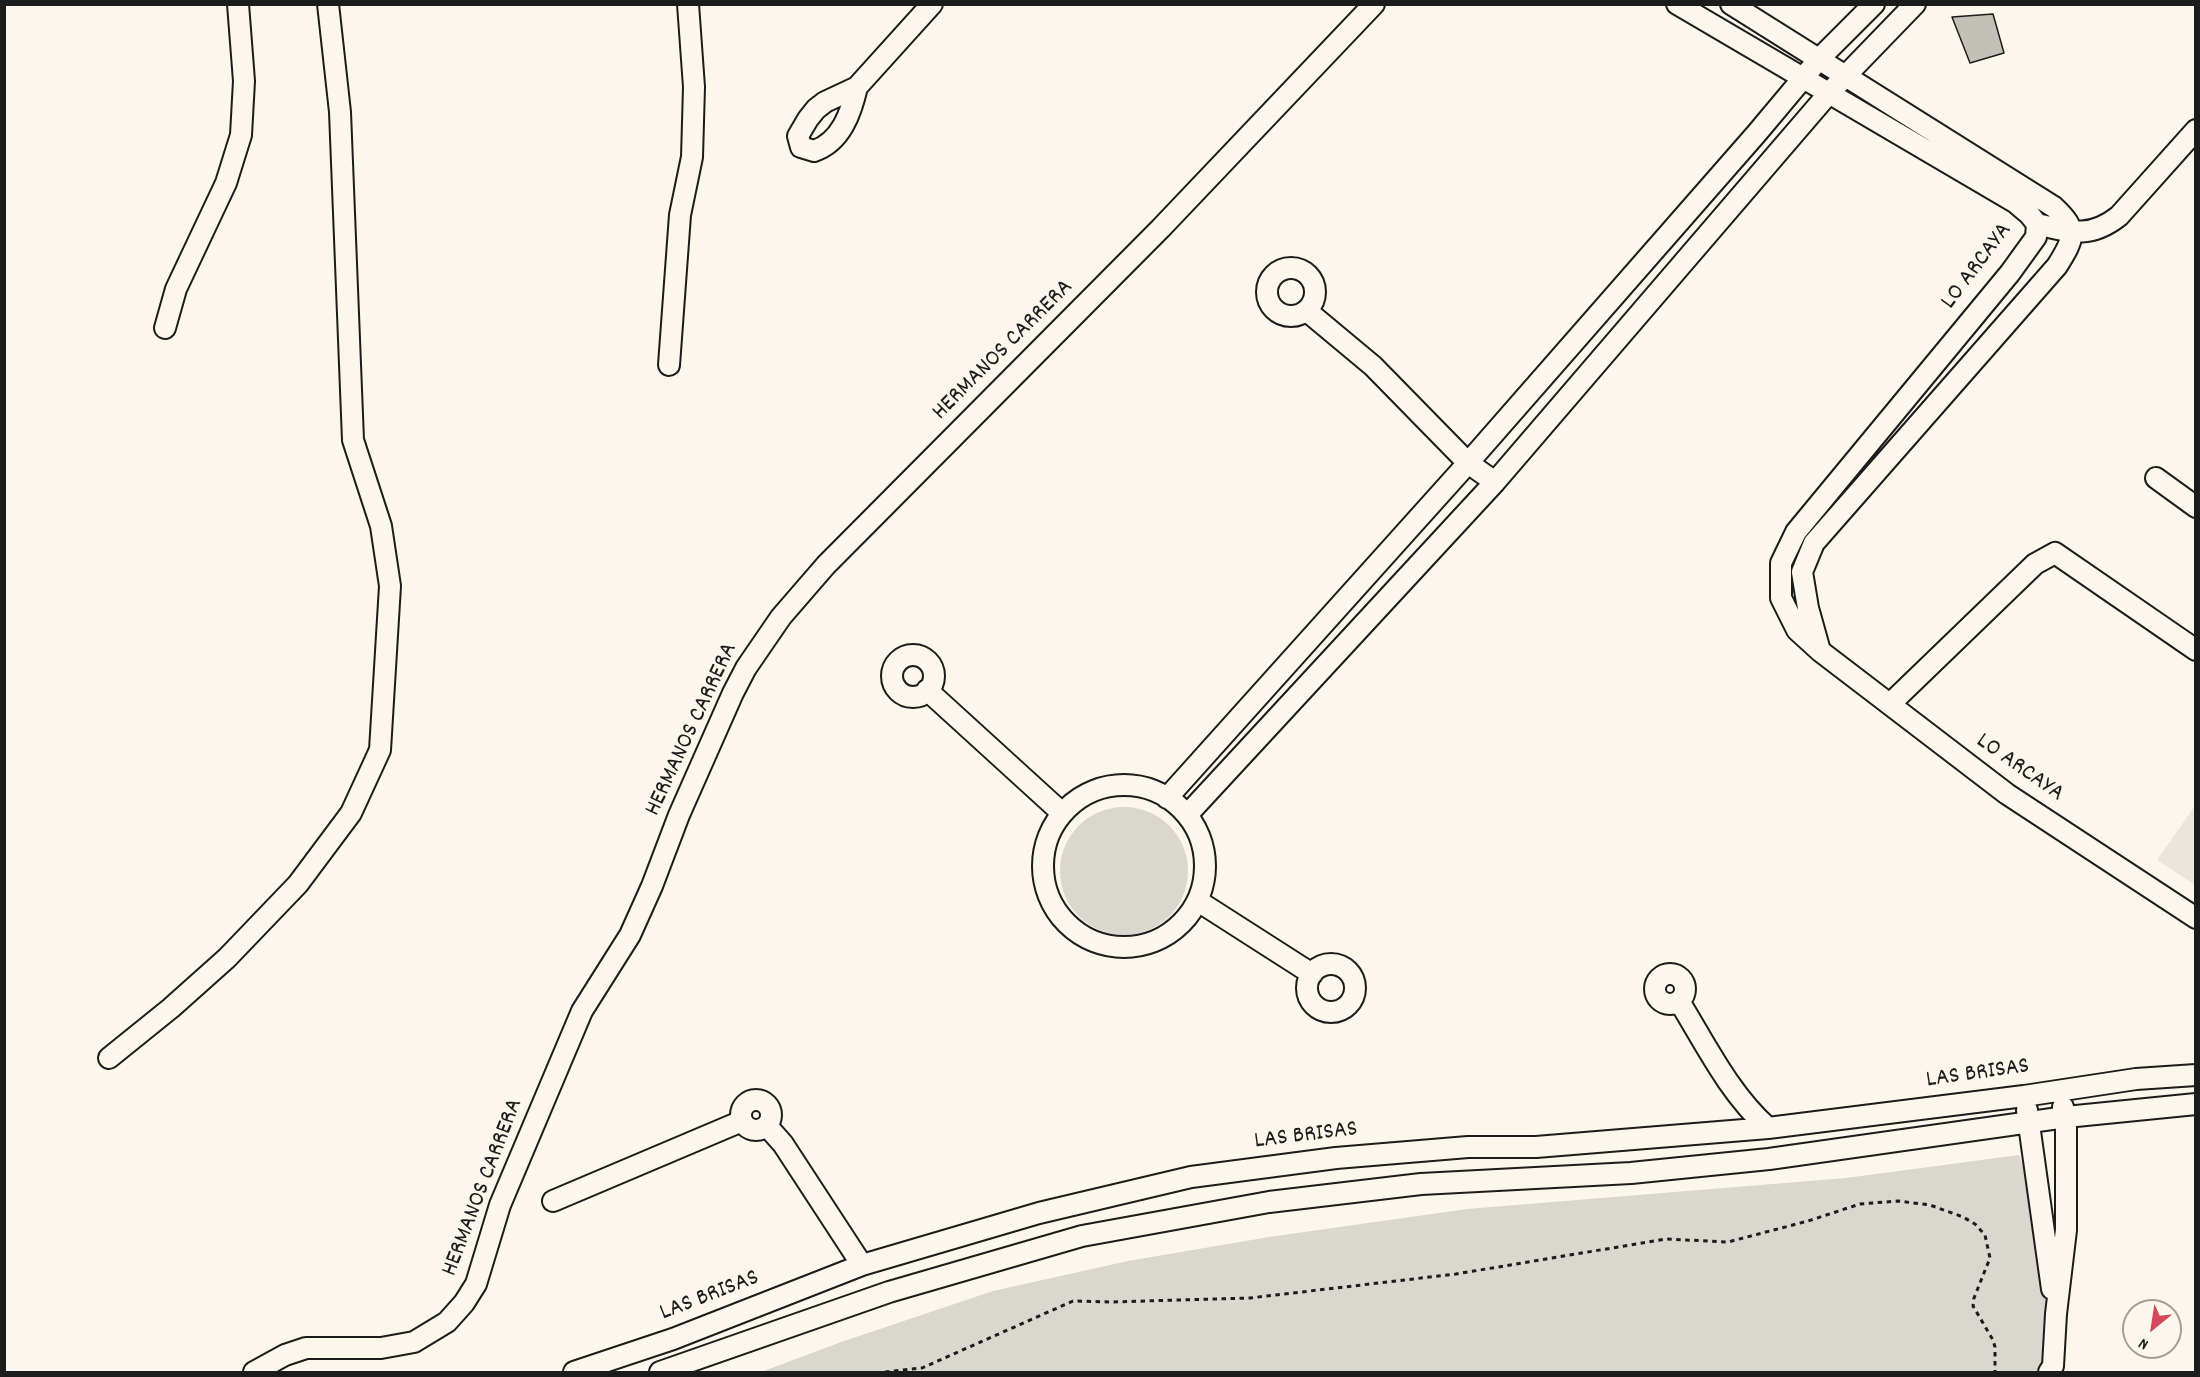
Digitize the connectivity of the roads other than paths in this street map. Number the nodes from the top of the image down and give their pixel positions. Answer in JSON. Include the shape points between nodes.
{"nodes":[{"id":1,"x":238,"y":4,"type":"edge"},
{"id":2,"x":328,"y":4,"type":"edge"},
{"id":3,"x":688,"y":4,"type":"edge"},
{"id":4,"x":932,"y":4,"type":"edge"},
{"id":5,"x":1374,"y":4,"type":"edge"},
{"id":6,"x":1677,"y":4,"type":"edge"},
{"id":7,"x":1731,"y":4,"type":"edge"},
{"id":8,"x":1875,"y":4,"type":"edge"},
{"id":9,"x":1915,"y":4,"type":"edge"},
{"id":10,"x":1819,"y":59,"type":"junction"},
{"id":11,"x":1846,"y":76,"type":"junction"},
{"id":12,"x":1803,"y":78,"type":"junction"},
{"id":13,"x":857,"y":87,"type":"dead end"},
{"id":14,"x":1829,"y":93,"type":"junction"},
{"id":15,"x":2196,"y":130,"type":"edge"},
{"id":16,"x":2037,"y":224,"type":"junction"},
{"id":17,"x":2072,"y":232,"type":"junction"},
{"id":18,"x":1307,"y":311,"type":"dead end"},
{"id":19,"x":165,"y":328,"type":"dead end"},
{"id":20,"x":669,"y":364,"type":"dead end"},
{"id":21,"x":1468,"y":463,"type":"junction"},
{"id":22,"x":2156,"y":478,"type":"dead end"},
{"id":23,"x":1495,"y":482,"type":"junction"},
{"id":24,"x":2196,"y":507,"type":"edge"},
{"id":25,"x":2196,"y":650,"type":"edge"},
{"id":26,"x":1820,"y":651,"type":"junction"},
{"id":27,"x":927,"y":690,"type":"dead end"},
{"id":28,"x":1890,"y":704,"type":"junction"},
{"id":29,"x":1167,"y":798,"type":"junction"},
{"id":30,"x":1062,"y":813,"type":"junction"},
{"id":31,"x":1186,"y":815,"type":"junction"},
{"id":32,"x":1198,"y":900,"type":"junction"},
{"id":33,"x":2196,"y":918,"type":"edge"},
{"id":34,"x":1312,"y":974,"type":"dead end"},
{"id":35,"x":1679,"y":1001,"type":"dead end"},
{"id":36,"x":109,"y":1058,"type":"dead end"},
{"id":37,"x":2196,"y":1075,"type":"edge"},
{"id":38,"x":2058,"y":1089,"type":"junction"},
{"id":39,"x":2024,"y":1096,"type":"junction"},
{"id":40,"x":2196,"y":1104,"type":"edge"},
{"id":41,"x":2066,"y":1117,"type":"junction"},
{"id":42,"x":2029,"y":1123,"type":"junction"},
{"id":43,"x":1768,"y":1128,"type":"junction"},
{"id":44,"x":1769,"y":1159,"type":"junction"},
{"id":45,"x":553,"y":1201,"type":"dead end"},
{"id":46,"x":862,"y":1265,"type":"junction"},
{"id":47,"x":889,"y":1292,"type":"junction"},
{"id":48,"x":861,"y":1303,"type":"junction"},
{"id":49,"x":2056,"y":1314,"type":"junction"},
{"id":50,"x":254,"y":1372,"type":"edge"},
{"id":51,"x":574,"y":1372,"type":"edge"},
{"id":52,"x":660,"y":1372,"type":"edge"},
{"id":53,"x":2049,"y":1372,"type":"edge"}],
"edges":[{"from":1,"to":19,"type":"street","via":[[244,81],[241,135],[222,193],[176,289]]},
{"from":2,"to":36,"type":"street","via":[[340,112],[352,440],[381,526],[390,586],[380,750],[351,813],[298,884],[227,958]]},
{"from":3,"to":20,"type":"street","via":[[694,87],[692,157],[680,215]]},
{"from":4,"to":13,"type":"street"},
{"from":5,"to":50,"type":"street","name":"HERMANOS CARRERA","via":[[1161,228],[833,557],[763,642],[727,705],[630,935],[582,1011],[500,1205],[476,1284],[464,1304],[447,1322],[414,1342],[381,1348],[306,1348]]},
{"from":6,"to":12,"type":"street","name":"LO ARCAYA"},
{"from":7,"to":10,"type":"street"},
{"from":8,"to":10,"type":"street"},
{"from":9,"to":11,"type":"street"},
{"from":10,"to":11,"type":"street"},
{"from":10,"to":12,"type":"street"},
{"from":11,"to":14,"type":"street"},
{"from":11,"to":17,"type":"street","via":[[2054,207],[2068,220]]},
{"from":12,"to":14,"type":"street","name":"LO ARCAYA"},
{"from":12,"to":21,"type":"street"},
{"from":14,"to":16,"type":"street","name":"LO ARCAYA","via":[[2016,203]]},
{"from":14,"to":23,"type":"street"},
{"from":15,"to":17,"type":"street","via":[[2119,216],[2099,228]]},
{"from":16,"to":17,"type":"street"},
{"from":16,"to":26,"type":"street","name":"LO ARCAYA","via":[[2036,237],[2010,273],[1796,532],[1781,563],[1781,598],[1797,630]]},
{"from":17,"to":26,"type":"street","via":[[2057,266],[1815,543],[1802,572]]},
{"from":18,"to":21,"type":"street","via":[[1373,366]]},
{"from":21,"to":23,"type":"street"},
{"from":21,"to":29,"type":"street"},
{"from":22,"to":24,"type":"street"},
{"from":23,"to":31,"type":"street"},
{"from":25,"to":28,"type":"street","via":[[2055,553],[2035,564]]},
{"from":26,"to":28,"type":"street","name":"LO ARCAYA"},
{"from":27,"to":30,"type":"street"},
{"from":28,"to":33,"type":"street","name":"LO ARCAYA","via":[[2007,795]]},
{"from":29,"to":30,"type":"street","via":[[1141,787],[1112,786],[1084,795]]},
{"from":29,"to":31,"type":"street"},
{"from":30,"to":32,"type":"street","via":[[1048,836],[1042,863],[1046,891],[1059,916],[1079,934],[1105,945],[1133,947],[1160,940],[1182,923]]},
{"from":31,"to":32,"type":"street","via":[[1201,841],[1205,871]]},
{"from":32,"to":34,"type":"street"},
{"from":35,"to":43,"type":"street","via":[[1728,1082],[1749,1111]]},
{"from":37,"to":38,"type":"street","name":"LAS BRISAS"},
{"from":38,"to":39,"type":"street","name":"LAS BRISAS"},
{"from":38,"to":41,"type":"street"},
{"from":39,"to":42,"type":"street"},
{"from":39,"to":43,"type":"street","name":"LAS BRISAS"},
{"from":40,"to":41,"type":"street"},
{"from":41,"to":42,"type":"street"},
{"from":41,"to":49,"type":"street","via":[[2066,1230]]},
{"from":42,"to":44,"type":"street"},
{"from":42,"to":49,"type":"street"},
{"from":43,"to":44,"type":"street","via":[[1758,1132],[1753,1146],[1760,1157]]},
{"from":43,"to":46,"type":"street","name":"LAS BRISAS","via":[[1336,1158],[1191,1177],[1039,1213]]},
{"from":44,"to":47,"type":"street","via":[[1631,1173],[1421,1184],[1269,1202],[1082,1236]]},
{"from":45,"to":46,"type":"street","via":[[742,1121],[749,1129],[767,1126],[783,1144]]},
{"from":46,"to":47,"type":"street","via":[[880,1274]]},
{"from":46,"to":48,"type":"street","via":[[854,1282]]},
{"from":46,"to":51,"type":"street","name":"LAS BRISAS","via":[[673,1339]]},
{"from":47,"to":48,"type":"street"},
{"from":48,"to":52,"type":"street"},
{"from":49,"to":53,"type":"street"}]}
